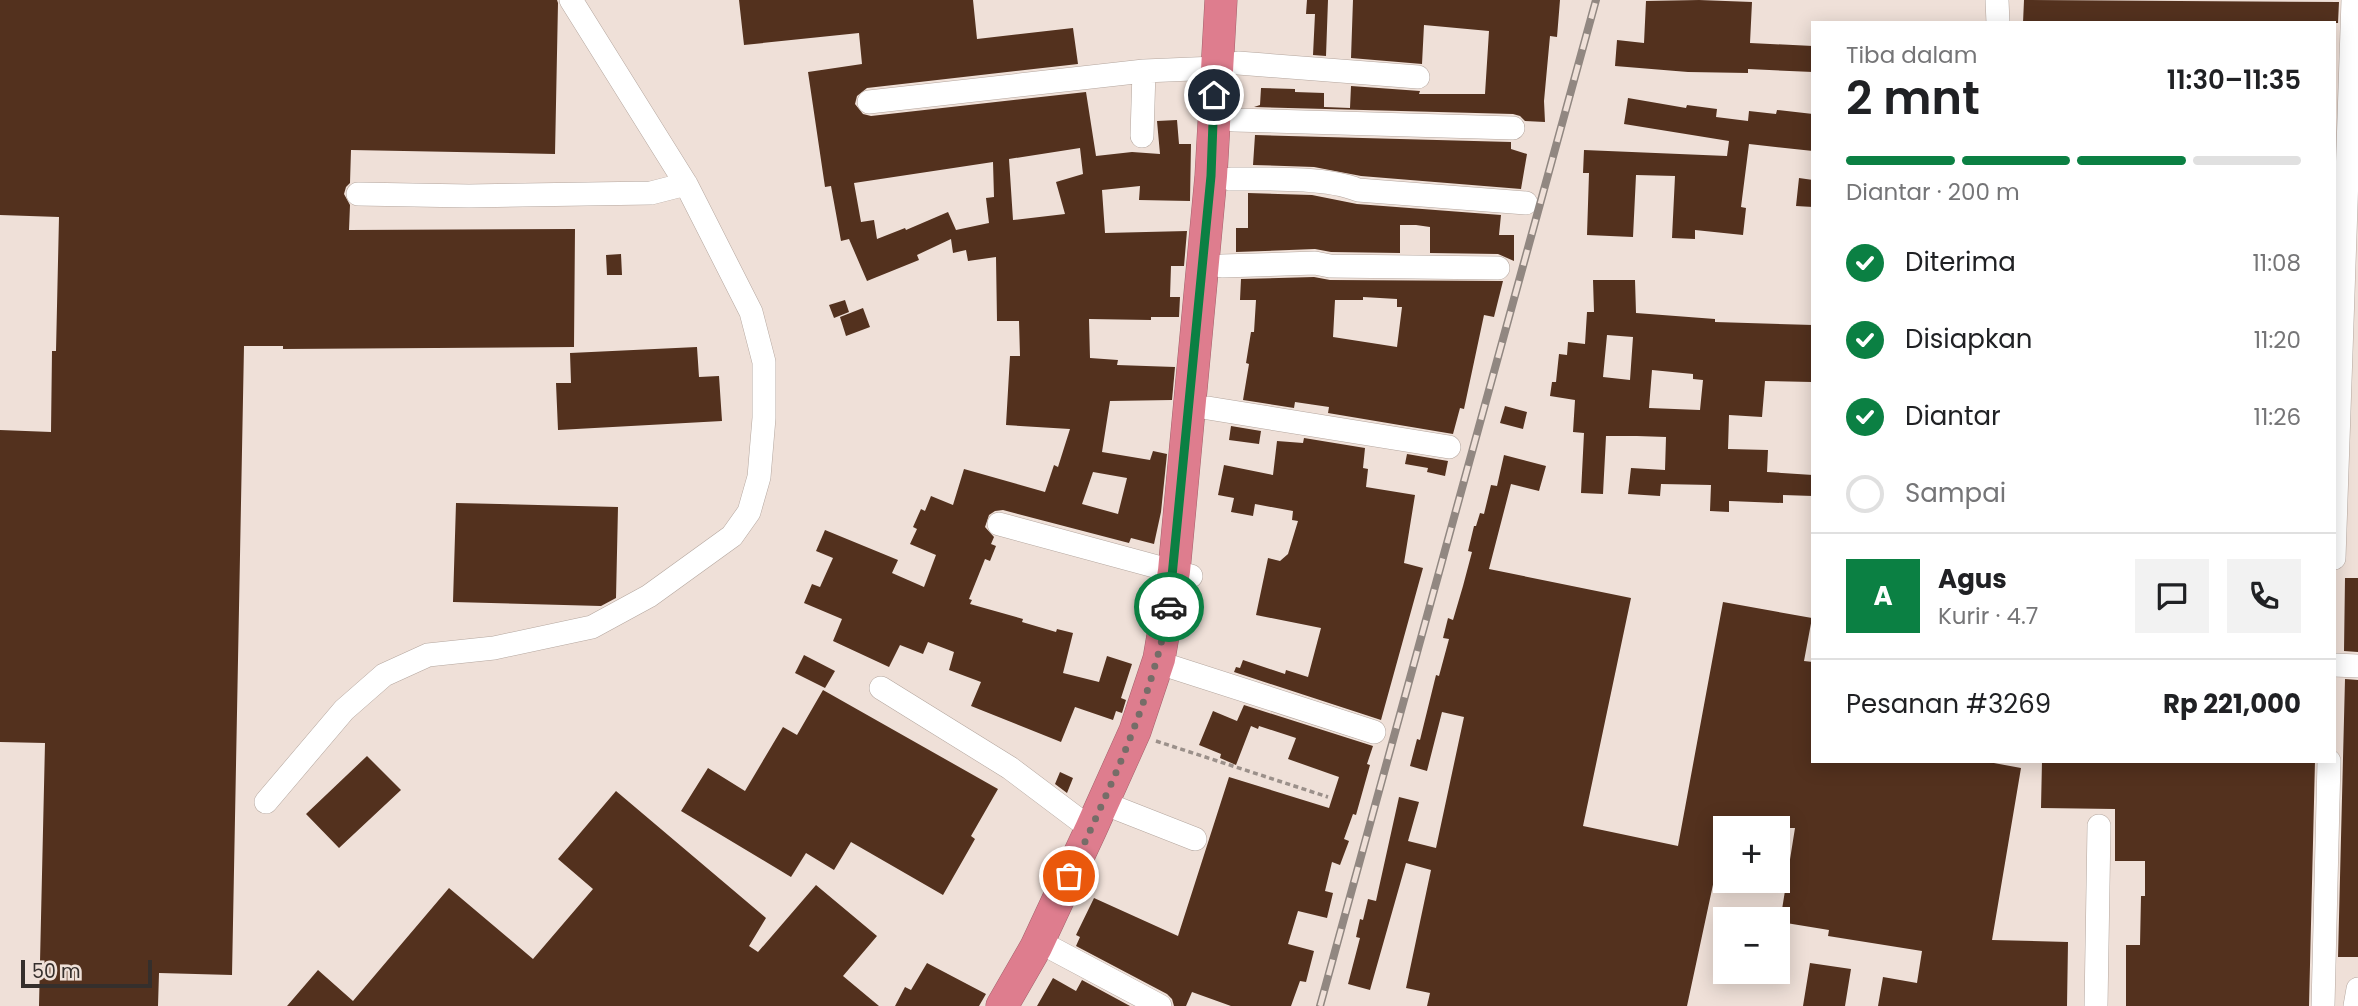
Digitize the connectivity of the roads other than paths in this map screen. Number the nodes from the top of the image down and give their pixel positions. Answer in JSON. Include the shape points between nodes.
{"nodes":[{"id":1,"x":571,"y":0,"type":"edge"},
{"id":2,"x":1221,"y":0,"type":"edge"},
{"id":3,"x":1243,"y":0,"type":"edge"},
{"id":4,"x":1997,"y":0,"type":"edge"},
{"id":5,"x":2353,"y":0,"type":"edge"},
{"id":6,"x":1998,"y":21,"type":"edge"},
{"id":7,"x":1227,"y":66,"type":"junction"},
{"id":8,"x":1144,"y":71,"type":"junction"},
{"id":9,"x":1418,"y":77,"type":"dead end"},
{"id":10,"x":869,"y":102,"type":"dead end"},
{"id":11,"x":1234,"y":120,"type":"junction"},
{"id":12,"x":1513,"y":128,"type":"dead end"},
{"id":13,"x":1142,"y":136,"type":"dead end"},
{"id":14,"x":1231,"y":179,"type":"junction"},
{"id":15,"x":686,"y":184,"type":"junction"},
{"id":16,"x":358,"y":194,"type":"dead end"},
{"id":17,"x":1526,"y":203,"type":"dead end"},
{"id":18,"x":1222,"y":265,"type":"junction"},
{"id":19,"x":1498,"y":268,"type":"dead end"},
{"id":20,"x":1208,"y":408,"type":"junction"},
{"id":21,"x":1449,"y":447,"type":"dead end"},
{"id":22,"x":2336,"y":499,"type":"edge"},
{"id":23,"x":999,"y":524,"type":"dead end"},
{"id":24,"x":1183,"y":573,"type":"junction"},
{"id":25,"x":2336,"y":665,"type":"edge"},
{"id":26,"x":2358,"y":666,"type":"edge"},
{"id":27,"x":1172,"y":667,"type":"junction"},
{"id":28,"x":881,"y":688,"type":"dead end"},
{"id":29,"x":1374,"y":732,"type":"dead end"},
{"id":30,"x":2329,"y":763,"type":"edge"},
{"id":31,"x":266,"y":802,"type":"dead end"},
{"id":32,"x":1116,"y":808,"type":"junction"},
{"id":33,"x":2099,"y":826,"type":"dead end"},
{"id":34,"x":1091,"y":829,"type":"junction"},
{"id":35,"x":1195,"y":839,"type":"dead end"},
{"id":36,"x":1053,"y":949,"type":"junction"},
{"id":37,"x":2358,"y":989,"type":"edge"},
{"id":38,"x":1002,"y":1006,"type":"edge"},
{"id":39,"x":1020,"y":1006,"type":"edge"},
{"id":40,"x":1160,"y":1006,"type":"edge"},
{"id":41,"x":2096,"y":1006,"type":"edge"},
{"id":42,"x":2323,"y":1006,"type":"edge"},
{"id":43,"x":2355,"y":1006,"type":"edge"}],
"edges":[{"from":1,"to":15,"type":"street"},
{"from":2,"to":7,"type":"highway"},
{"from":3,"to":7,"type":"highway"},
{"from":4,"to":6,"type":"street"},
{"from":5,"to":22,"type":"street"},
{"from":7,"to":8,"type":"street"},
{"from":7,"to":9,"type":"street"},
{"from":7,"to":11,"type":"highway"},
{"from":7,"to":24,"type":"highway","via":[[1211,176]]},
{"from":8,"to":10,"type":"street"},
{"from":8,"to":13,"type":"street"},
{"from":11,"to":12,"type":"street"},
{"from":11,"to":14,"type":"highway"},
{"from":14,"to":17,"type":"street","via":[[1288,180]]},
{"from":14,"to":18,"type":"highway"},
{"from":15,"to":16,"type":"street","via":[[651,193]]},
{"from":15,"to":31,"type":"street","via":[[751,312],[764,362],[759,477],[749,512],[732,536],[649,596],[592,627],[494,648],[428,655],[384,675],[344,710]]},
{"from":18,"to":19,"type":"street"},
{"from":18,"to":20,"type":"highway"},
{"from":20,"to":21,"type":"street"},
{"from":20,"to":24,"type":"highway"},
{"from":23,"to":24,"type":"street"},
{"from":24,"to":27,"type":"highway"},
{"from":24,"to":34,"type":"highway","via":[[1135,731]]},
{"from":25,"to":26,"type":"street"},
{"from":27,"to":29,"type":"street"},
{"from":27,"to":32,"type":"highway"},
{"from":28,"to":34,"type":"street","via":[[1010,768]]},
{"from":30,"to":42,"type":"street"},
{"from":32,"to":35,"type":"street"},
{"from":32,"to":36,"type":"highway"},
{"from":33,"to":41,"type":"street"},
{"from":34,"to":38,"type":"highway","via":[[1036,947]]},
{"from":36,"to":39,"type":"highway"},
{"from":36,"to":40,"type":"street"},
{"from":37,"to":43,"type":"street"}]}
